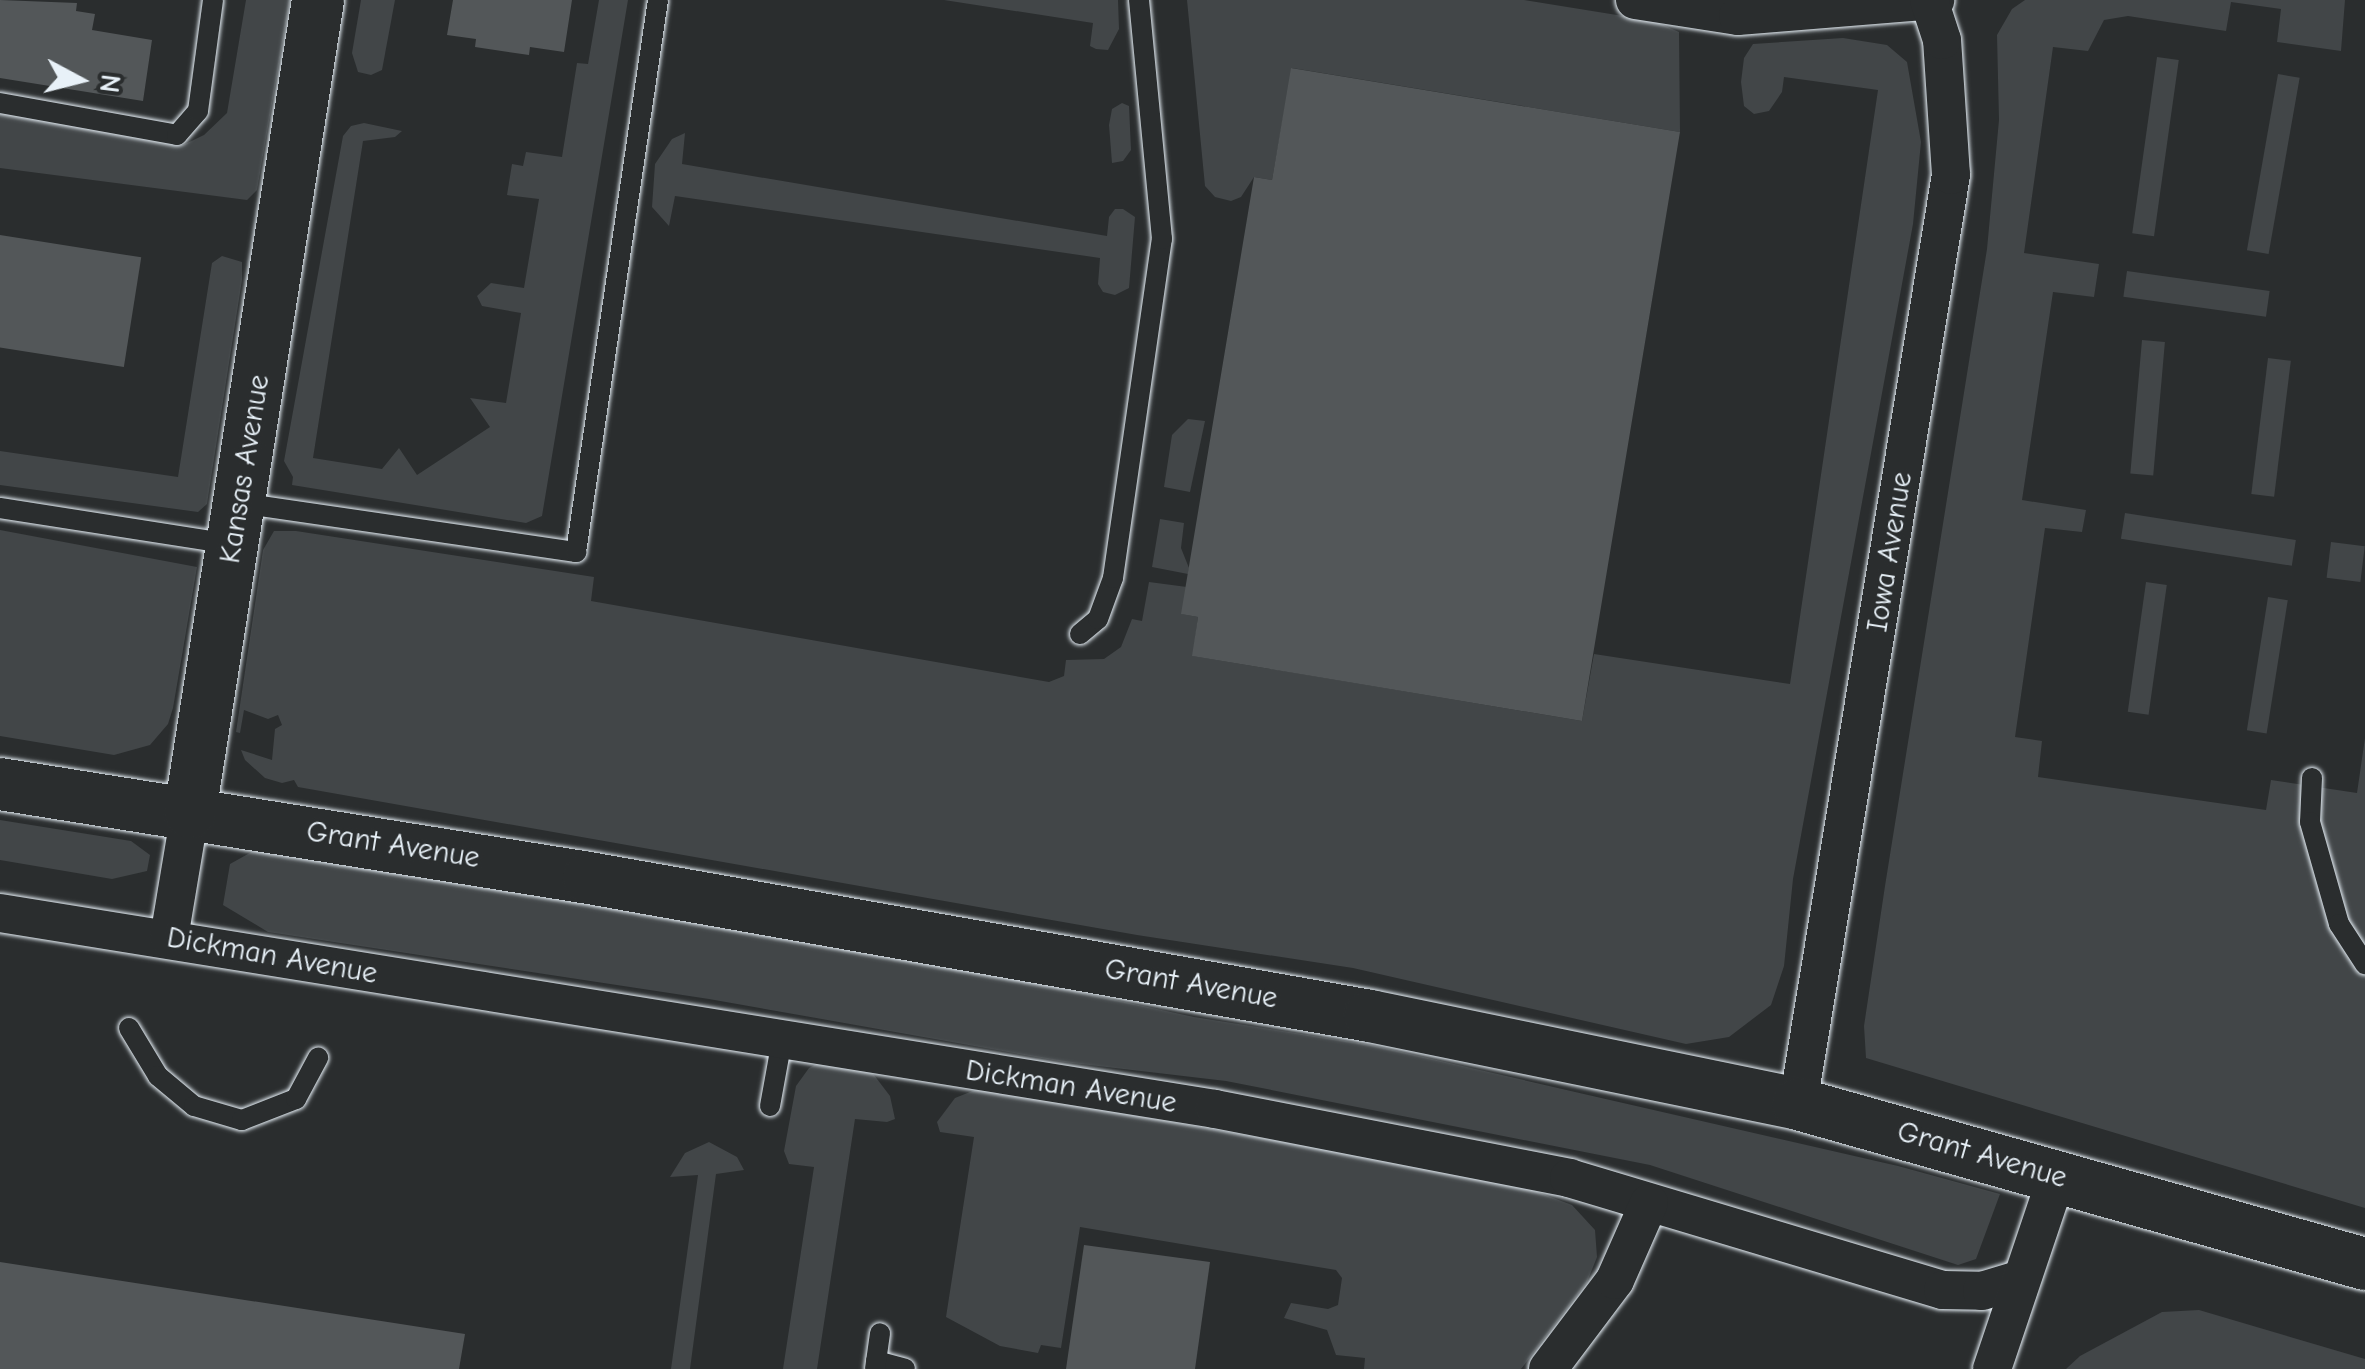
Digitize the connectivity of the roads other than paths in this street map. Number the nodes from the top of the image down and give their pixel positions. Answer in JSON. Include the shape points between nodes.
{"nodes":[{"id":1,"x":213,"y":0,"type":"edge"},
{"id":2,"x":318,"y":0,"type":"edge"},
{"id":3,"x":658,"y":0,"type":"edge"},
{"id":4,"x":1140,"y":0,"type":"edge"},
{"id":5,"x":1654,"y":1,"type":"edge"},
{"id":6,"x":1931,"y":1,"type":"edge"},
{"id":7,"x":0,"y":103,"type":"edge"},
{"id":8,"x":0,"y":508,"type":"edge"},
{"id":9,"x":236,"y":524,"type":"junction"},
{"id":10,"x":1080,"y":634,"type":"dead end"},
{"id":11,"x":2312,"y":778,"type":"dead end"},
{"id":12,"x":0,"y":784,"type":"edge"},
{"id":13,"x":190,"y":812,"type":"junction"},
{"id":14,"x":0,"y":913,"type":"edge"},
{"id":15,"x":169,"y":938,"type":"junction"},
{"id":16,"x":2365,"y":964,"type":"edge"},
{"id":17,"x":129,"y":1028,"type":"dead end"},
{"id":18,"x":782,"y":1040,"type":"junction"},
{"id":19,"x":318,"y":1058,"type":"dead end"},
{"id":20,"x":1798,"y":1104,"type":"junction"},
{"id":21,"x":770,"y":1106,"type":"dead end"},
{"id":22,"x":2057,"y":1176,"type":"junction"},
{"id":23,"x":1649,"y":1203,"type":"junction"},
{"id":24,"x":2365,"y":1264,"type":"edge"},
{"id":25,"x":2019,"y":1280,"type":"junction"},
{"id":26,"x":880,"y":1333,"type":"dead end"},
{"id":27,"x":876,"y":1365,"type":"edge"},
{"id":28,"x":905,"y":1369,"type":"edge"},
{"id":29,"x":1548,"y":1369,"type":"edge"},
{"id":30,"x":1992,"y":1369,"type":"edge"}],
"edges":[{"from":1,"to":7,"type":"lane","via":[[198,112],[177,135]]},
{"from":2,"to":9,"type":"main road","name":"Kansas Avenue"},
{"from":3,"to":9,"type":"lane","via":[[576,552]]},
{"from":4,"to":10,"type":"lane","via":[[1162,239],[1114,578],[1098,619]]},
{"from":5,"to":6,"type":"street","via":[[1738,16]]},
{"from":6,"to":20,"type":"street","name":"Iowa Avenue","via":[[1942,40],[1952,175]]},
{"from":8,"to":9,"type":"lane"},
{"from":9,"to":13,"type":"main road","name":"Kansas Avenue"},
{"from":11,"to":16,"type":"lane","via":[[2310,822],[2339,924]]},
{"from":12,"to":13,"type":"main road","name":"Grant Avenue"},
{"from":13,"to":15,"type":"street","name":"Kansas Avenue"},
{"from":13,"to":20,"type":"main road","name":"Grant Avenue","via":[[1370,1016]]},
{"from":14,"to":15,"type":"street","name":"Dickman Avenue"},
{"from":15,"to":18,"type":"street","name":"Dickman Avenue"},
{"from":17,"to":19,"type":"lane","via":[[158,1076],[194,1106],[242,1120],[296,1098]]},
{"from":18,"to":21,"type":"lane"},
{"from":18,"to":23,"type":"street","name":"Dickman Avenue","via":[[1215,1109],[1569,1178]]},
{"from":20,"to":22,"type":"main road","name":"Grant Avenue"},
{"from":22,"to":24,"type":"main road","name":"Grant Avenue"},
{"from":22,"to":25,"type":"street"},
{"from":23,"to":25,"type":"street","name":"Dickman Avenue","via":[[1942,1290],[1982,1291]]},
{"from":23,"to":29,"type":"street","via":[[1615,1280]]},
{"from":25,"to":30,"type":"street"},
{"from":26,"to":27,"type":"lane"},
{"from":27,"to":28,"type":"lane"}]}
